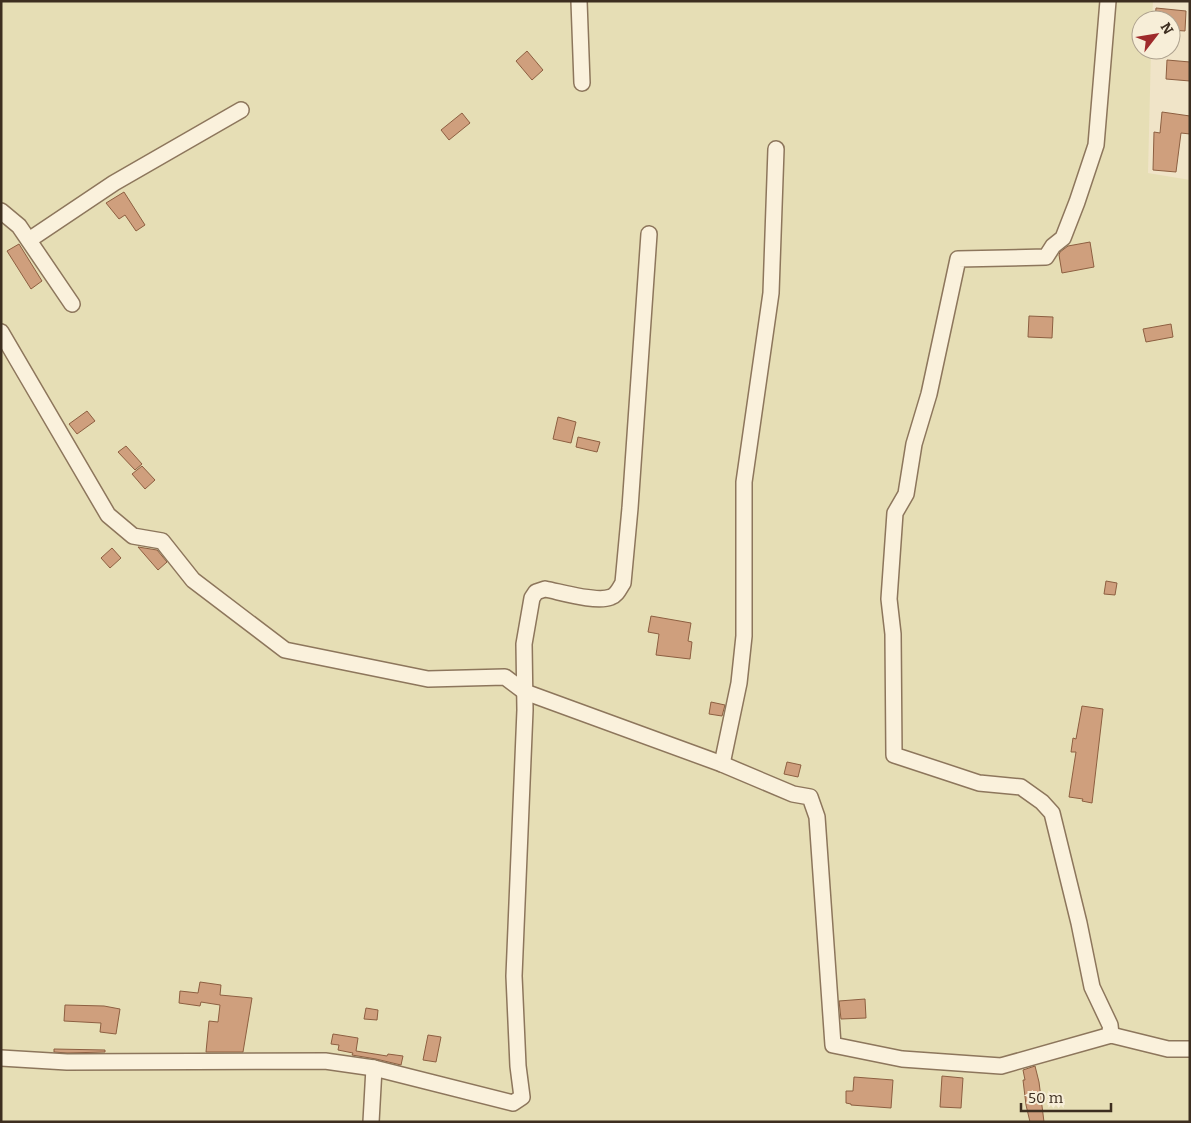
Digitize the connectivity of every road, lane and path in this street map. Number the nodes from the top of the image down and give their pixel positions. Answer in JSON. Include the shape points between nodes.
{"nodes":[{"id":1,"x":579,"y":1,"type":"edge"},
{"id":2,"x":1108,"y":1,"type":"edge"},
{"id":3,"x":582,"y":83,"type":"dead end"},
{"id":4,"x":241,"y":110,"type":"dead end"},
{"id":5,"x":776,"y":149,"type":"dead end"},
{"id":6,"x":1,"y":211,"type":"edge"},
{"id":7,"x":649,"y":234,"type":"dead end"},
{"id":8,"x":29,"y":240,"type":"junction"},
{"id":9,"x":72,"y":304,"type":"dead end"},
{"id":10,"x":1,"y":332,"type":"edge"},
{"id":11,"x":525,"y":692,"type":"junction"},
{"id":12,"x":722,"y":764,"type":"junction"},
{"id":13,"x":1111,"y":1035,"type":"junction"},
{"id":14,"x":1190,"y":1049,"type":"edge"},
{"id":15,"x":1,"y":1058,"type":"edge"},
{"id":16,"x":374,"y":1068,"type":"junction"},
{"id":17,"x":371,"y":1122,"type":"edge"}],
"edges":[{"from":1,"to":3,"type":"street"},
{"from":2,"to":13,"type":"street","via":[[1096,145],[1063,238],[1046,257],[958,259],[929,394],[914,444],[906,494],[895,513],[889,600],[893,634],[894,755],[979,783],[1021,787],[1052,813],[1092,987],[1110,1025]]},
{"from":4,"to":8,"type":"street","via":[[114,184]]},
{"from":5,"to":12,"type":"street","via":[[771,293],[744,482],[744,636],[739,683]]},
{"from":6,"to":8,"type":"street","via":[[19,226]]},
{"from":7,"to":11,"type":"street","via":[[623,583],[617,593],[600,600],[545,590],[536,592],[532,598],[524,644]]},
{"from":8,"to":9,"type":"street"},
{"from":10,"to":11,"type":"street","via":[[108,515],[133,536],[162,541],[193,580],[285,650],[428,679],[505,677]]},
{"from":11,"to":12,"type":"street"},
{"from":11,"to":16,"type":"street","via":[[514,976],[522,1097],[513,1103]]},
{"from":12,"to":13,"type":"street","via":[[793,794],[810,797],[817,817],[832,1045],[902,1058],[1001,1066]]},
{"from":13,"to":14,"type":"street","via":[[1168,1049]]},
{"from":15,"to":16,"type":"street","via":[[67,1062],[324,1061]]},
{"from":16,"to":17,"type":"street"}]}
